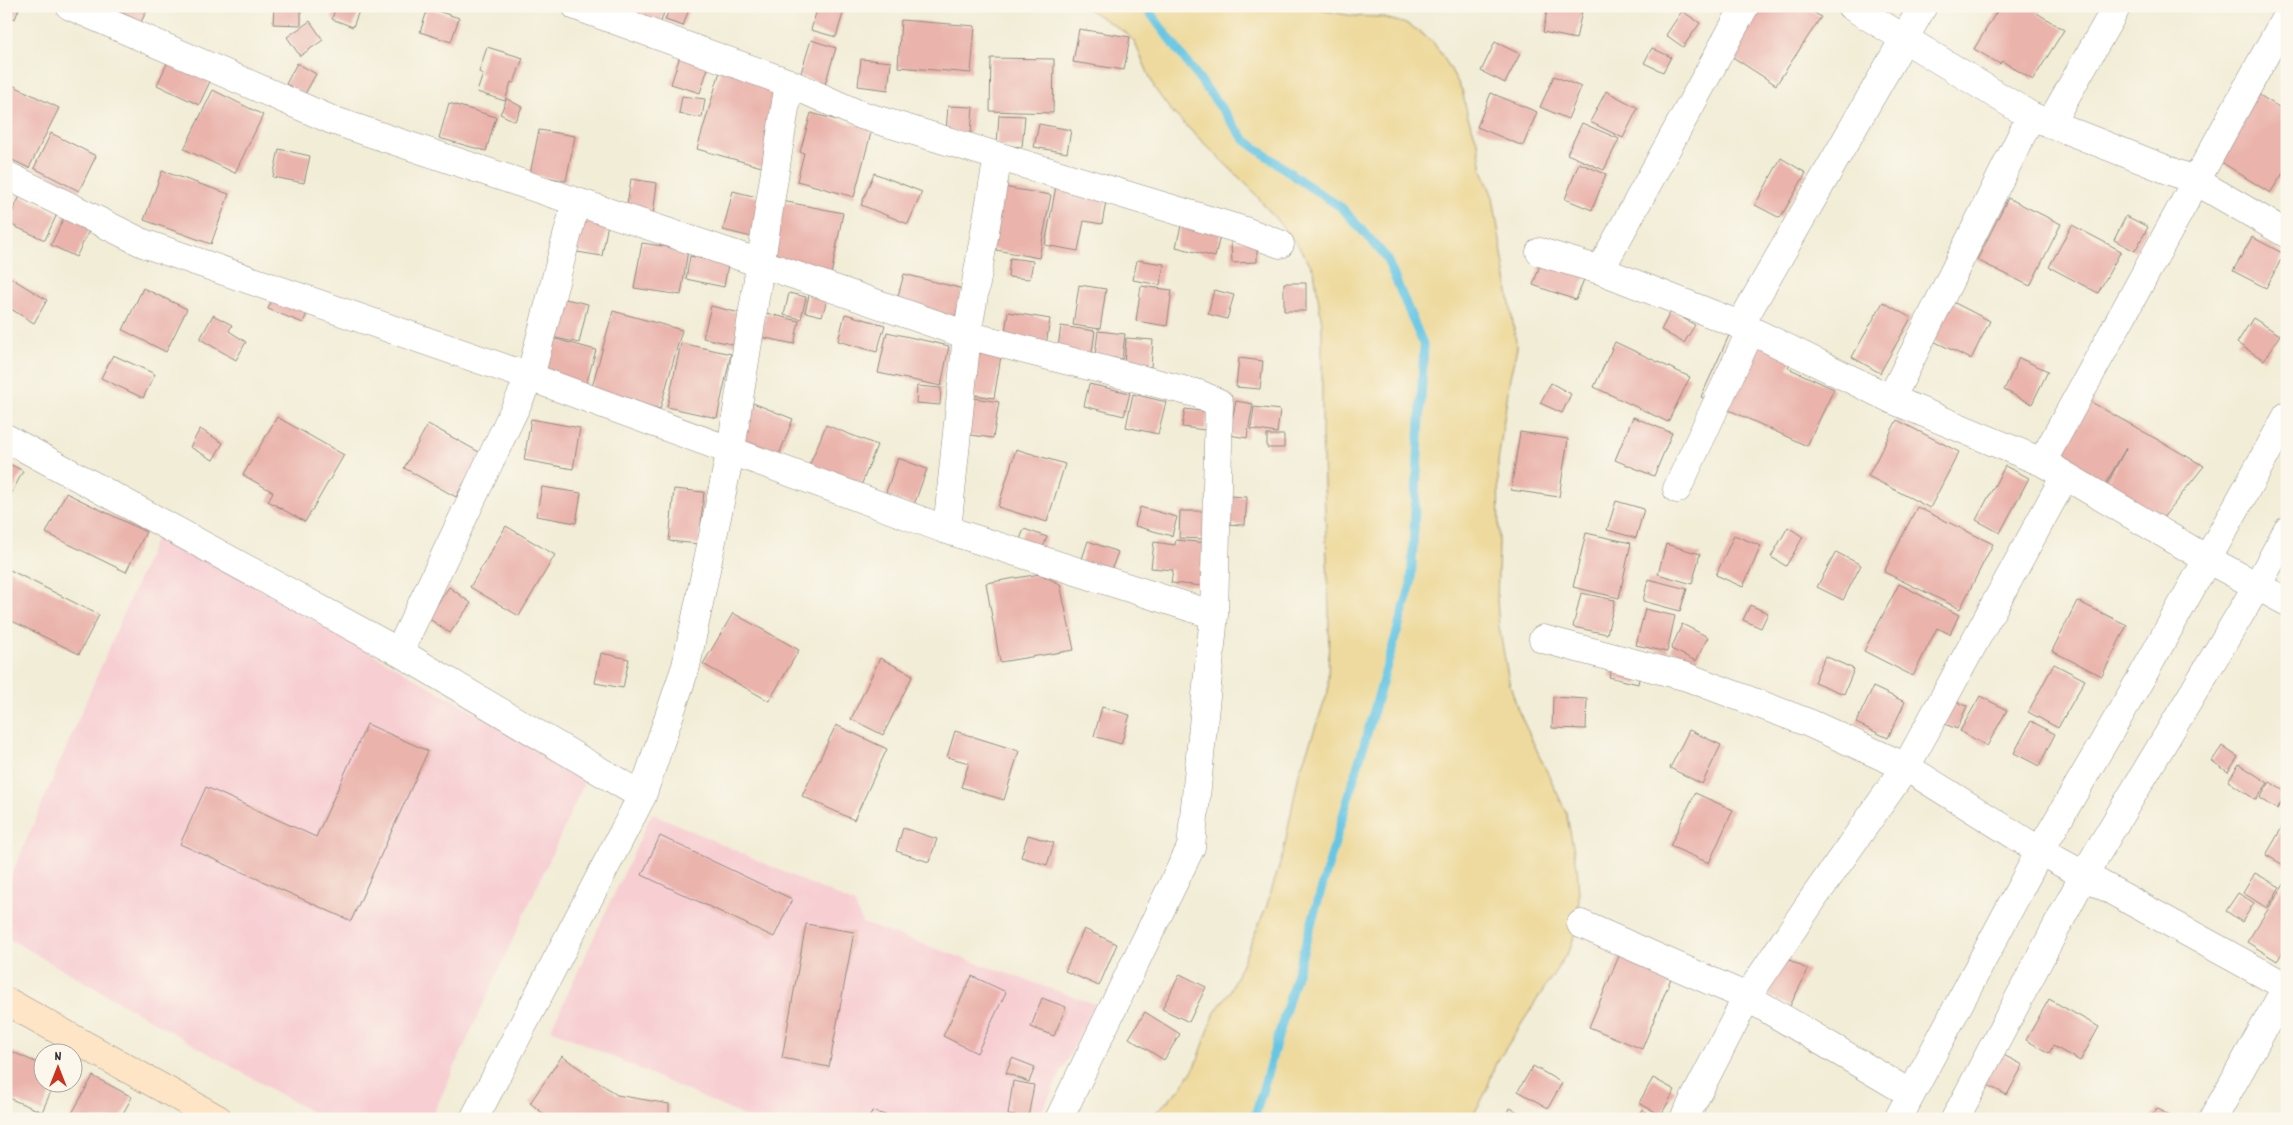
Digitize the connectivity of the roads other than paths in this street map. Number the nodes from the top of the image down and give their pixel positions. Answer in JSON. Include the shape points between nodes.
{"nodes":[{"id":1,"x":70,"y":6,"type":"edge"},
{"id":2,"x":576,"y":6,"type":"edge"},
{"id":3,"x":1745,"y":6,"type":"edge"},
{"id":4,"x":1851,"y":6,"type":"edge"},
{"id":5,"x":1923,"y":6,"type":"edge"},
{"id":6,"x":2117,"y":6,"type":"edge"},
{"id":7,"x":2287,"y":15,"type":"edge"},
{"id":8,"x":1905,"y":38,"type":"junction"},
{"id":9,"x":789,"y":83,"type":"junction"},
{"id":10,"x":2041,"y":120,"type":"junction"},
{"id":11,"x":998,"y":156,"type":"junction"},
{"id":12,"x":6,"y":175,"type":"edge"},
{"id":13,"x":2196,"y":181,"type":"junction"},
{"id":14,"x":576,"y":202,"type":"junction"},
{"id":15,"x":2287,"y":234,"type":"edge"},
{"id":16,"x":1280,"y":244,"type":"dead end"},
{"id":17,"x":1540,"y":252,"type":"dead end"},
{"id":18,"x":760,"y":263,"type":"junction"},
{"id":19,"x":1600,"y":270,"type":"junction"},
{"id":20,"x":1746,"y":328,"type":"junction"},
{"id":21,"x":967,"y":335,"type":"junction"},
{"id":22,"x":530,"y":377,"type":"junction"},
{"id":23,"x":1891,"y":399,"type":"junction"},
{"id":24,"x":2287,"y":416,"type":"edge"},
{"id":25,"x":6,"y":438,"type":"edge"},
{"id":26,"x":731,"y":449,"type":"junction"},
{"id":27,"x":2042,"y":462,"type":"junction"},
{"id":28,"x":2065,"y":476,"type":"junction"},
{"id":29,"x":1677,"y":489,"type":"dead end"},
{"id":30,"x":947,"y":530,"type":"junction"},
{"id":31,"x":2287,"y":531,"type":"edge"},
{"id":32,"x":2207,"y":560,"type":"junction"},
{"id":33,"x":2257,"y":586,"type":"junction"},
{"id":34,"x":2287,"y":602,"type":"edge"},
{"id":35,"x":1214,"y":615,"type":"junction"},
{"id":36,"x":1543,"y":639,"type":"dead end"},
{"id":37,"x":399,"y":652,"type":"junction"},
{"id":38,"x":1906,"y":767,"type":"junction"},
{"id":39,"x":642,"y":796,"type":"junction"},
{"id":40,"x":2040,"y":851,"type":"junction"},
{"id":41,"x":2084,"y":875,"type":"junction"},
{"id":42,"x":1581,"y":924,"type":"dead end"},
{"id":43,"x":2287,"y":987,"type":"edge"},
{"id":44,"x":1747,"y":997,"type":"junction"},
{"id":45,"x":6,"y":1001,"type":"edge"},
{"id":46,"x":1911,"y":1094,"type":"junction"},
{"id":47,"x":218,"y":1119,"type":"edge"},
{"id":48,"x":474,"y":1119,"type":"edge"},
{"id":49,"x":1059,"y":1119,"type":"edge"},
{"id":50,"x":1684,"y":1119,"type":"edge"},
{"id":51,"x":1898,"y":1119,"type":"edge"},
{"id":52,"x":1956,"y":1119,"type":"edge"},
{"id":53,"x":2213,"y":1119,"type":"edge"}],
"edges":[{"from":1,"to":14,"type":"street","via":[[332,120]]},
{"from":2,"to":9,"type":"street"},
{"from":3,"to":19,"type":"street"},
{"from":4,"to":8,"type":"street"},
{"from":5,"to":8,"type":"street"},
{"from":6,"to":10,"type":"street"},
{"from":7,"to":13,"type":"street"},
{"from":8,"to":10,"type":"street"},
{"from":8,"to":20,"type":"street"},
{"from":9,"to":11,"type":"street","via":[[858,114]]},
{"from":9,"to":18,"type":"street"},
{"from":10,"to":13,"type":"street"},
{"from":10,"to":23,"type":"street"},
{"from":11,"to":16,"type":"street"},
{"from":11,"to":21,"type":"street"},
{"from":12,"to":22,"type":"street","via":[[143,243]]},
{"from":13,"to":15,"type":"street"},
{"from":13,"to":27,"type":"street"},
{"from":14,"to":18,"type":"street"},
{"from":14,"to":22,"type":"street"},
{"from":17,"to":19,"type":"street"},
{"from":18,"to":21,"type":"street"},
{"from":18,"to":26,"type":"street"},
{"from":19,"to":20,"type":"street"},
{"from":20,"to":23,"type":"street"},
{"from":20,"to":29,"type":"street"},
{"from":21,"to":30,"type":"street"},
{"from":21,"to":35,"type":"street","via":[[1198,394],[1219,403]]},
{"from":22,"to":26,"type":"street"},
{"from":22,"to":37,"type":"street"},
{"from":23,"to":27,"type":"street"},
{"from":24,"to":32,"type":"street"},
{"from":25,"to":37,"type":"street"},
{"from":26,"to":30,"type":"street"},
{"from":26,"to":39,"type":"street","via":[[686,666]]},
{"from":27,"to":28,"type":"street"},
{"from":28,"to":32,"type":"street"},
{"from":28,"to":38,"type":"street"},
{"from":30,"to":35,"type":"street"},
{"from":31,"to":33,"type":"street"},
{"from":32,"to":33,"type":"street"},
{"from":32,"to":40,"type":"street"},
{"from":33,"to":34,"type":"street"},
{"from":33,"to":41,"type":"street"},
{"from":35,"to":49,"type":"street","via":[[1191,847]]},
{"from":36,"to":38,"type":"street","via":[[1687,677],[1809,724]]},
{"from":37,"to":39,"type":"street"},
{"from":38,"to":40,"type":"street"},
{"from":38,"to":44,"type":"street"},
{"from":39,"to":48,"type":"street"},
{"from":40,"to":41,"type":"street"},
{"from":40,"to":46,"type":"street"},
{"from":41,"to":43,"type":"street"},
{"from":41,"to":52,"type":"street"},
{"from":42,"to":44,"type":"street"},
{"from":43,"to":53,"type":"street"},
{"from":44,"to":46,"type":"street"},
{"from":44,"to":50,"type":"street"},
{"from":45,"to":47,"type":"street"},
{"from":46,"to":51,"type":"street"}]}
